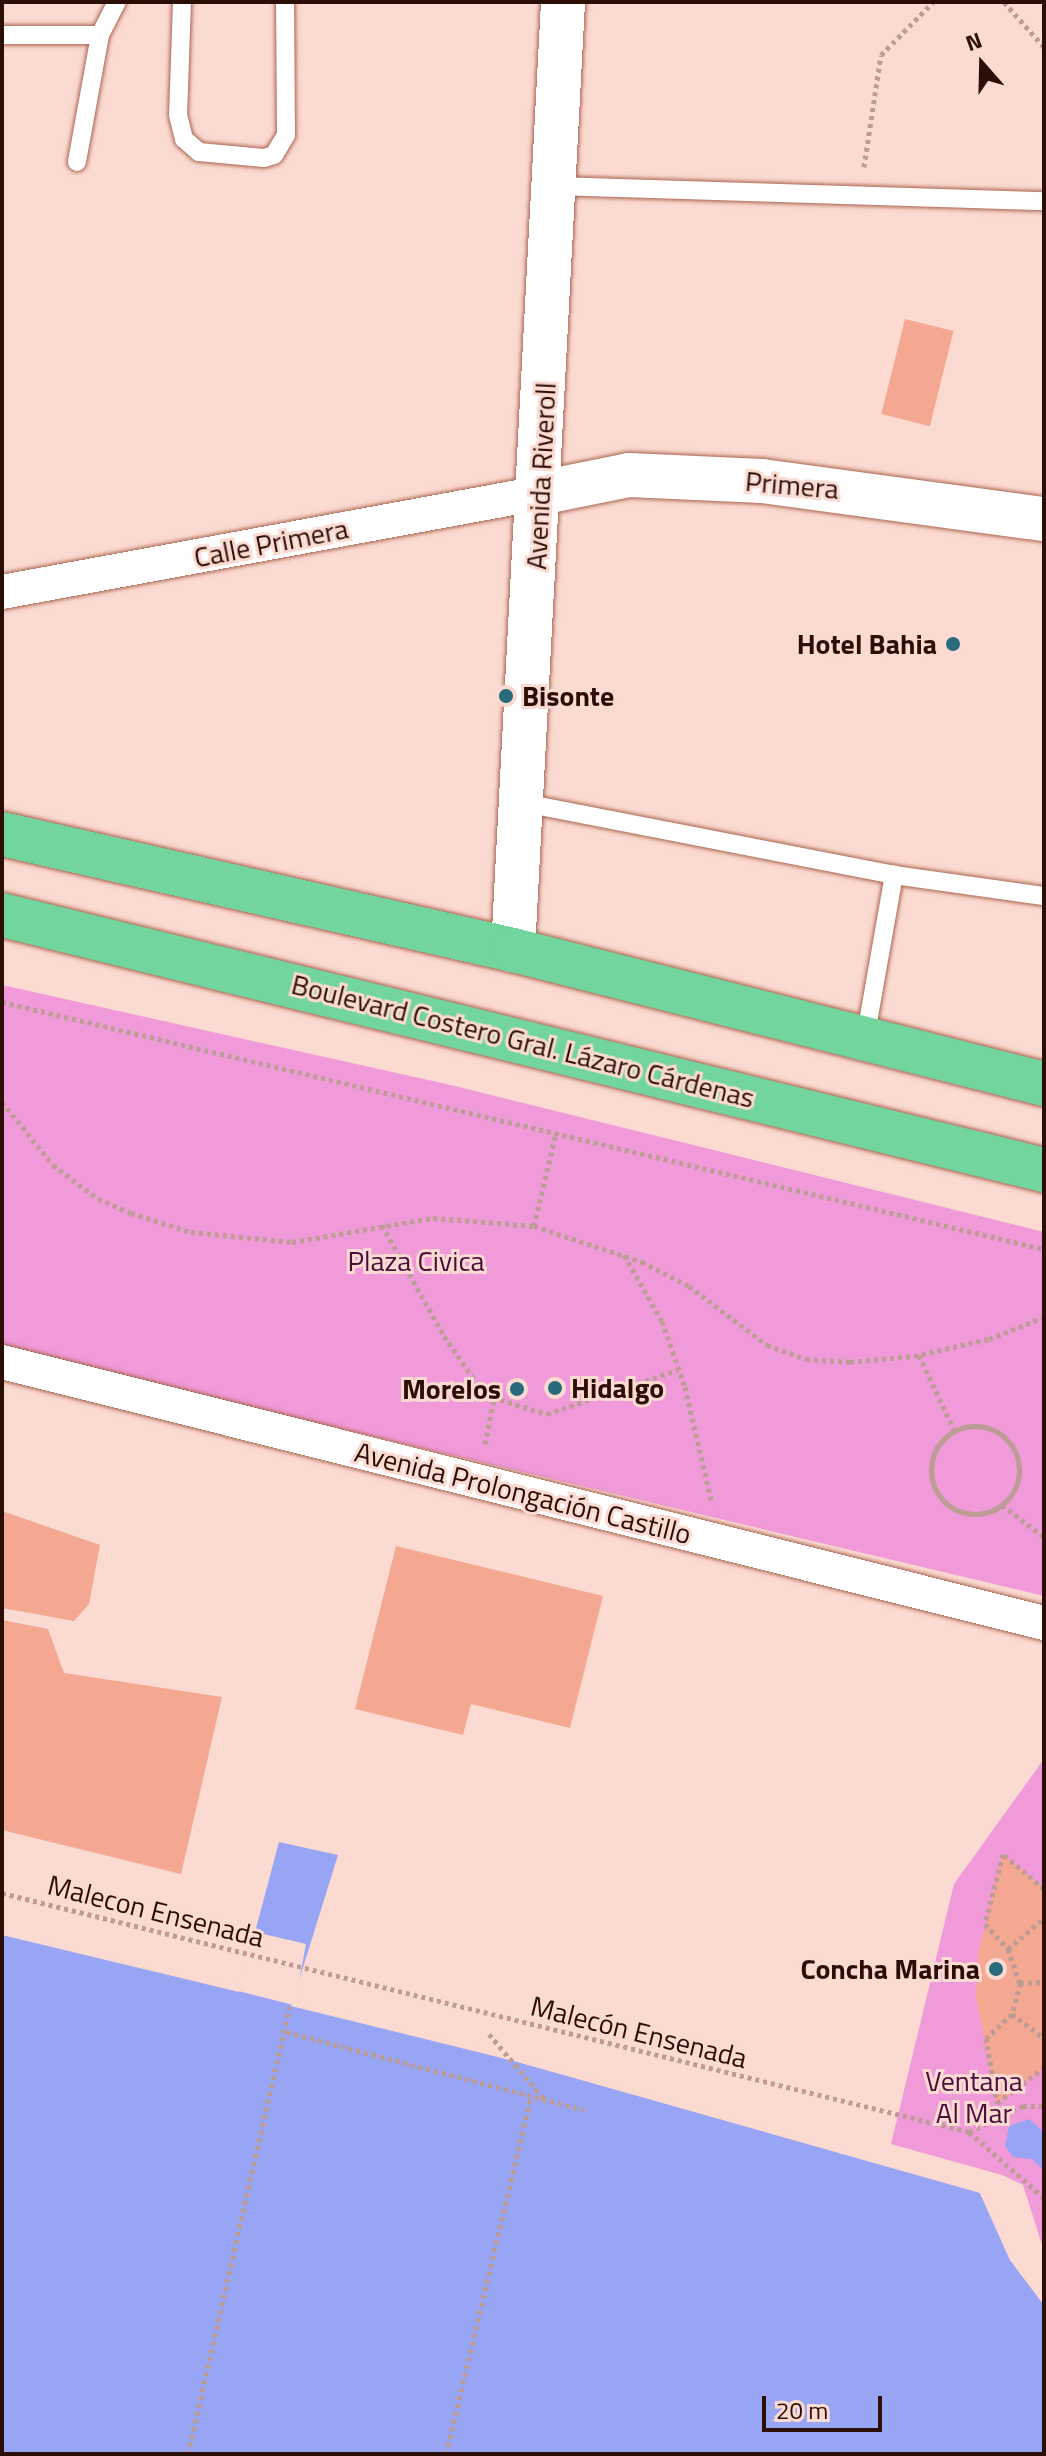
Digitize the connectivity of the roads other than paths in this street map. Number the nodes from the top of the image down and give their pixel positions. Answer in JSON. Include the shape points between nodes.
{"nodes":[{"id":1,"x":117,"y":2,"type":"edge"},
{"id":2,"x":182,"y":2,"type":"edge"},
{"id":3,"x":285,"y":2,"type":"edge"},
{"id":4,"x":563,"y":2,"type":"edge"},
{"id":5,"x":2,"y":35,"type":"edge"},
{"id":6,"x":100,"y":35,"type":"junction"},
{"id":7,"x":77,"y":162,"type":"dead end"},
{"id":8,"x":556,"y":186,"type":"junction"},
{"id":9,"x":1044,"y":201,"type":"edge"},
{"id":10,"x":540,"y":493,"type":"junction"},
{"id":11,"x":1044,"y":519,"type":"edge"},
{"id":12,"x":2,"y":592,"type":"edge"},
{"id":13,"x":524,"y":803,"type":"junction"},
{"id":14,"x":2,"y":834,"type":"edge"},
{"id":15,"x":894,"y":875,"type":"junction"},
{"id":16,"x":1044,"y":896,"type":"edge"},
{"id":17,"x":2,"y":915,"type":"edge"},
{"id":18,"x":513,"y":950,"type":"junction"},
{"id":19,"x":865,"y":1039,"type":"junction"},
{"id":20,"x":1044,"y":1084,"type":"edge"},
{"id":21,"x":1044,"y":1170,"type":"edge"},
{"id":22,"x":2,"y":1362,"type":"edge"},
{"id":23,"x":1044,"y":1623,"type":"edge"}],
"edges":[{"from":1,"to":6,"type":"lane"},
{"from":2,"to":3,"type":"lane","via":[[178,115],[184,139],[199,152],[264,158],[274,155],[286,135]]},
{"from":4,"to":8,"type":"main road","name":"Avenida Riveroll"},
{"from":5,"to":6,"type":"lane"},
{"from":6,"to":7,"type":"lane"},
{"from":8,"to":9,"type":"lane"},
{"from":8,"to":10,"type":"main road","name":"Avenida Riveroll"},
{"from":10,"to":11,"type":"main road","name":"Primera","via":[[629,475],[733,480],[920,498]]},
{"from":10,"to":12,"type":"street","name":"Calle Primera"},
{"from":10,"to":13,"type":"main road","name":"Avenida Riveroll"},
{"from":13,"to":15,"type":"lane"},
{"from":13,"to":18,"type":"main road","name":"Avenida Riveroll"},
{"from":14,"to":18,"type":"highway"},
{"from":15,"to":16,"type":"lane"},
{"from":15,"to":19,"type":"lane"},
{"from":17,"to":21,"type":"highway","name":"Boulevard Costero Gral. Lázaro Cárdenas"},
{"from":18,"to":19,"type":"highway"},
{"from":19,"to":20,"type":"highway"},
{"from":22,"to":23,"type":"street","name":"Avenida Prolongación Castillo"}]}
